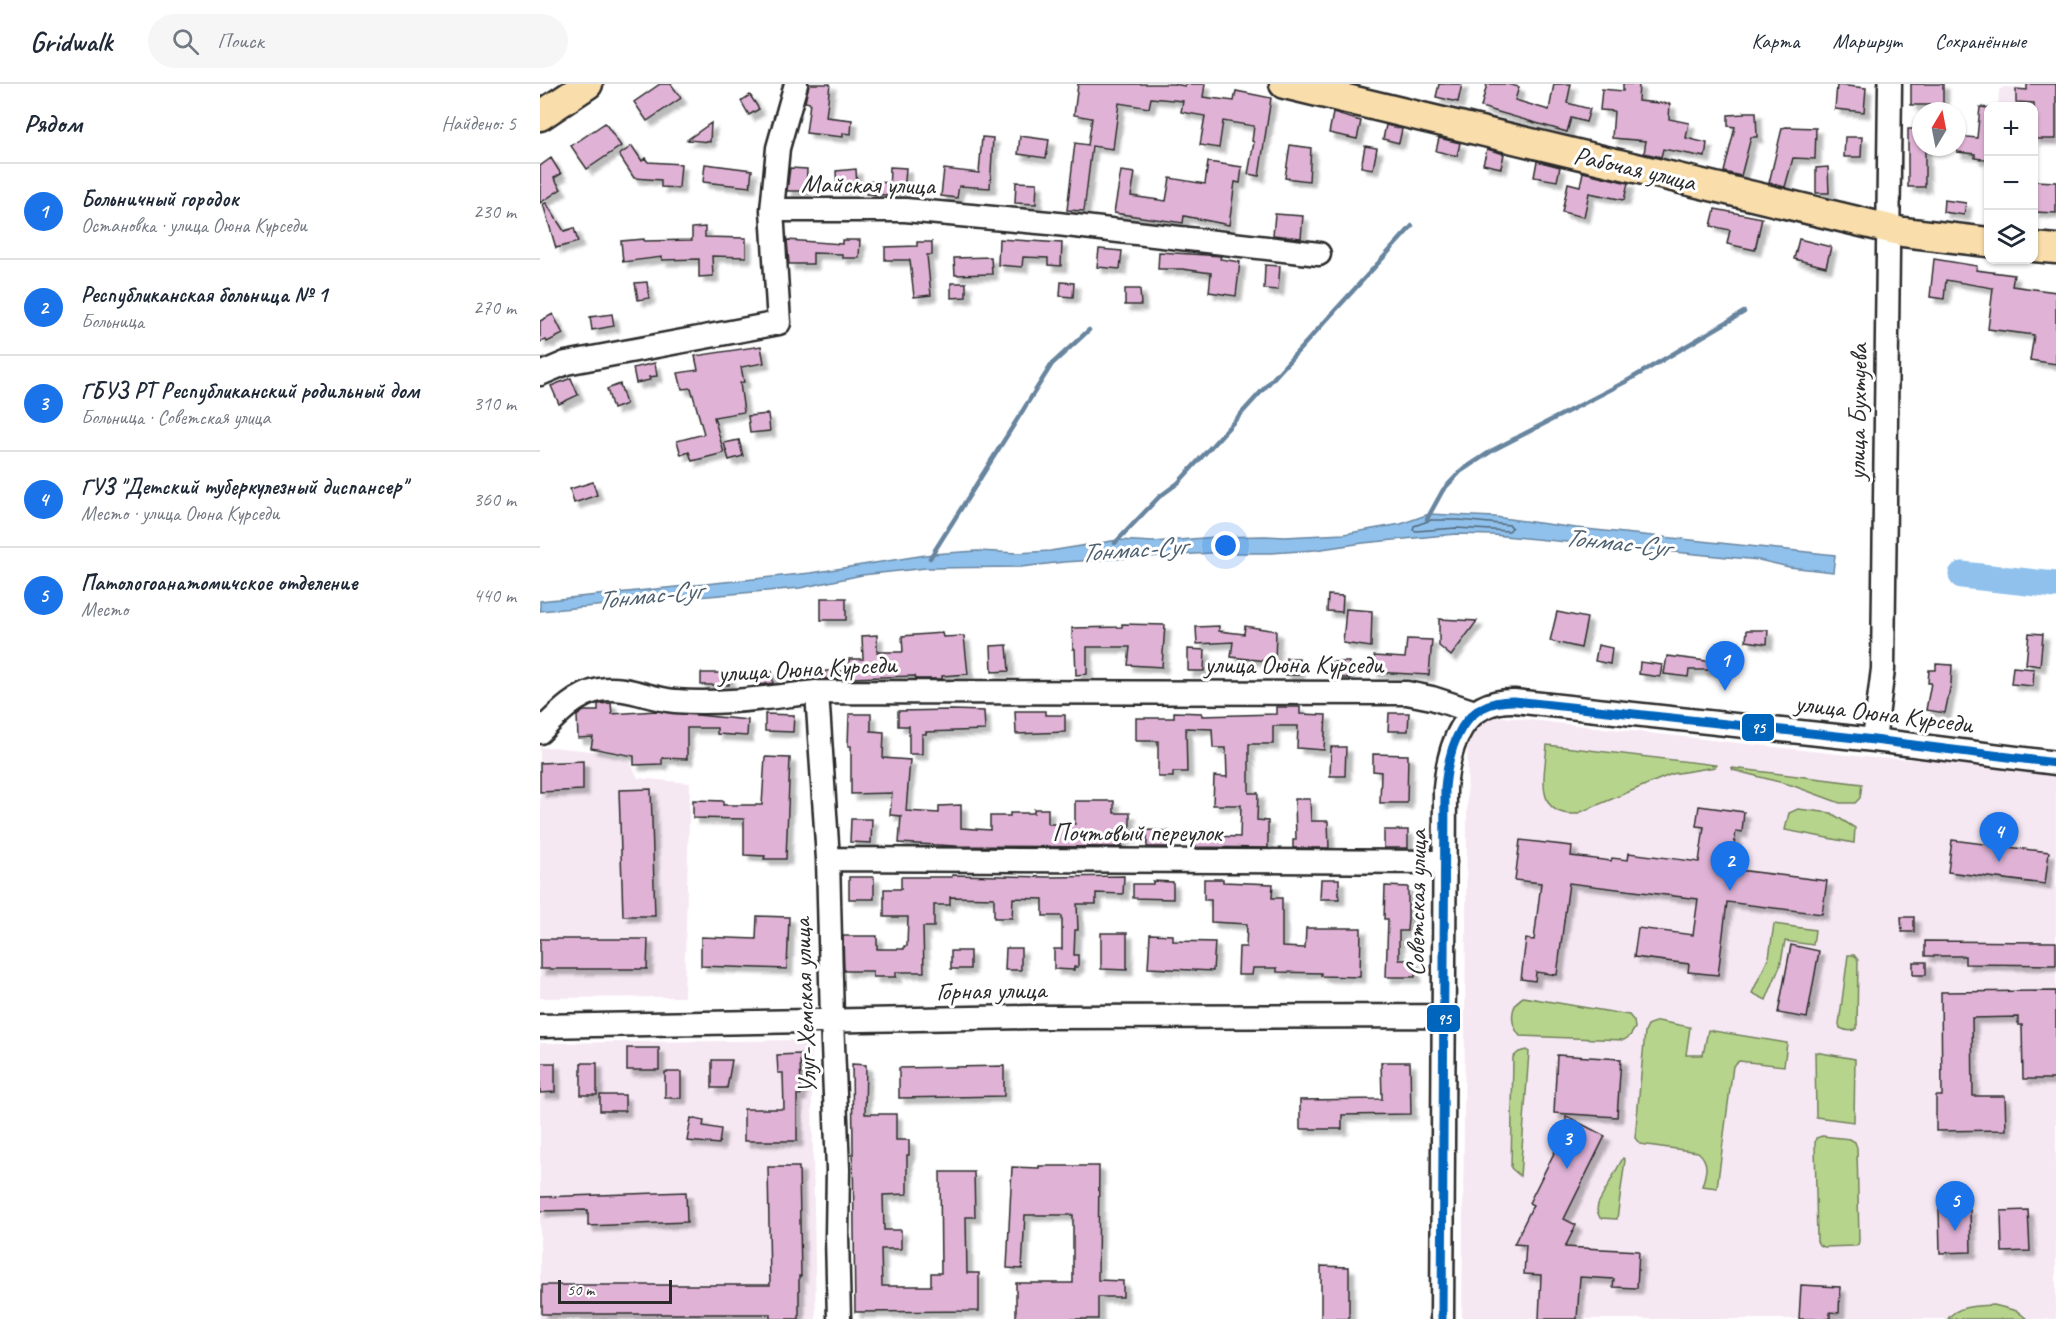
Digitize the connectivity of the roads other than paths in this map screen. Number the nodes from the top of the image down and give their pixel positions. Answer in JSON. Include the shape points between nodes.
{"nodes":[{"id":1,"x":588,"y":84,"type":"edge"},
{"id":2,"x":796,"y":84,"type":"edge"},
{"id":3,"x":1284,"y":84,"type":"edge"},
{"id":4,"x":1890,"y":84,"type":"edge"},
{"id":5,"x":540,"y":116,"type":"edge"},
{"id":6,"x":772,"y":210,"type":"junction"},
{"id":7,"x":1888,"y":229,"type":"junction"},
{"id":8,"x":1984,"y":241,"type":"edge"},
{"id":9,"x":2038,"y":247,"type":"edge"},
{"id":10,"x":2056,"y":249,"type":"edge"},
{"id":11,"x":1319,"y":254,"type":"dead end"},
{"id":12,"x":540,"y":374,"type":"edge"},
{"id":13,"x":817,"y":692,"type":"junction"},
{"id":14,"x":1475,"y":712,"type":"junction"},
{"id":15,"x":540,"y":732,"type":"edge"},
{"id":16,"x":1874,"y":740,"type":"junction"},
{"id":17,"x":2056,"y":763,"type":"edge"},
{"id":18,"x":828,"y":859,"type":"junction"},
{"id":19,"x":1445,"y":862,"type":"junction"},
{"id":20,"x":1443,"y":1016,"type":"junction"},
{"id":21,"x":832,"y":1020,"type":"junction"},
{"id":22,"x":540,"y":1026,"type":"edge"},
{"id":23,"x":839,"y":1319,"type":"edge"},
{"id":24,"x":1442,"y":1319,"type":"edge"}],
"edges":[{"from":1,"to":5,"type":"main road"},
{"from":2,"to":6,"type":"street","via":[[778,148]]},
{"from":3,"to":7,"type":"main road","name":"Рабочая улица"},
{"from":4,"to":7,"type":"street","name":"улица Бухтуева"},
{"from":6,"to":11,"type":"street","name":"Майская улица","via":[[906,210]]},
{"from":6,"to":12,"type":"street","name":"Майская улица","via":[[779,323],[566,363]]},
{"from":7,"to":8,"type":"main road","name":"Рабочая улица"},
{"from":7,"to":16,"type":"street","name":"улица Бухтуева","via":[[1883,669]]},
{"from":9,"to":10,"type":"main road"},
{"from":13,"to":14,"type":"street","name":"улица Оюна Курседи","via":[[1407,693]]},
{"from":13,"to":15,"type":"street","name":"улица Оюна Курседи","via":[[722,702],[673,701],[618,688],[597,690],[579,697]]},
{"from":13,"to":18,"type":"street","name":"Улуг-Хемская улица"},
{"from":14,"to":16,"type":"street","name":"улица Оюна Курседи","via":[[1492,702],[1514,701]]},
{"from":14,"to":19,"type":"street","name":"Советская улица","via":[[1460,731],[1449,761]]},
{"from":16,"to":17,"type":"street","name":"улица Оюна Курседи"},
{"from":18,"to":19,"type":"street","name":"Почтовый переулок"},
{"from":18,"to":21,"type":"street","name":"Улуг-Хемская улица"},
{"from":19,"to":20,"type":"street","name":"Советская улица"},
{"from":20,"to":21,"type":"street","name":"Горная улица"},
{"from":20,"to":24,"type":"street","name":"Советская улица"},
{"from":21,"to":22,"type":"street","name":"Горная улица"},
{"from":21,"to":23,"type":"street","name":"Улуг-Хемская улица"}]}
